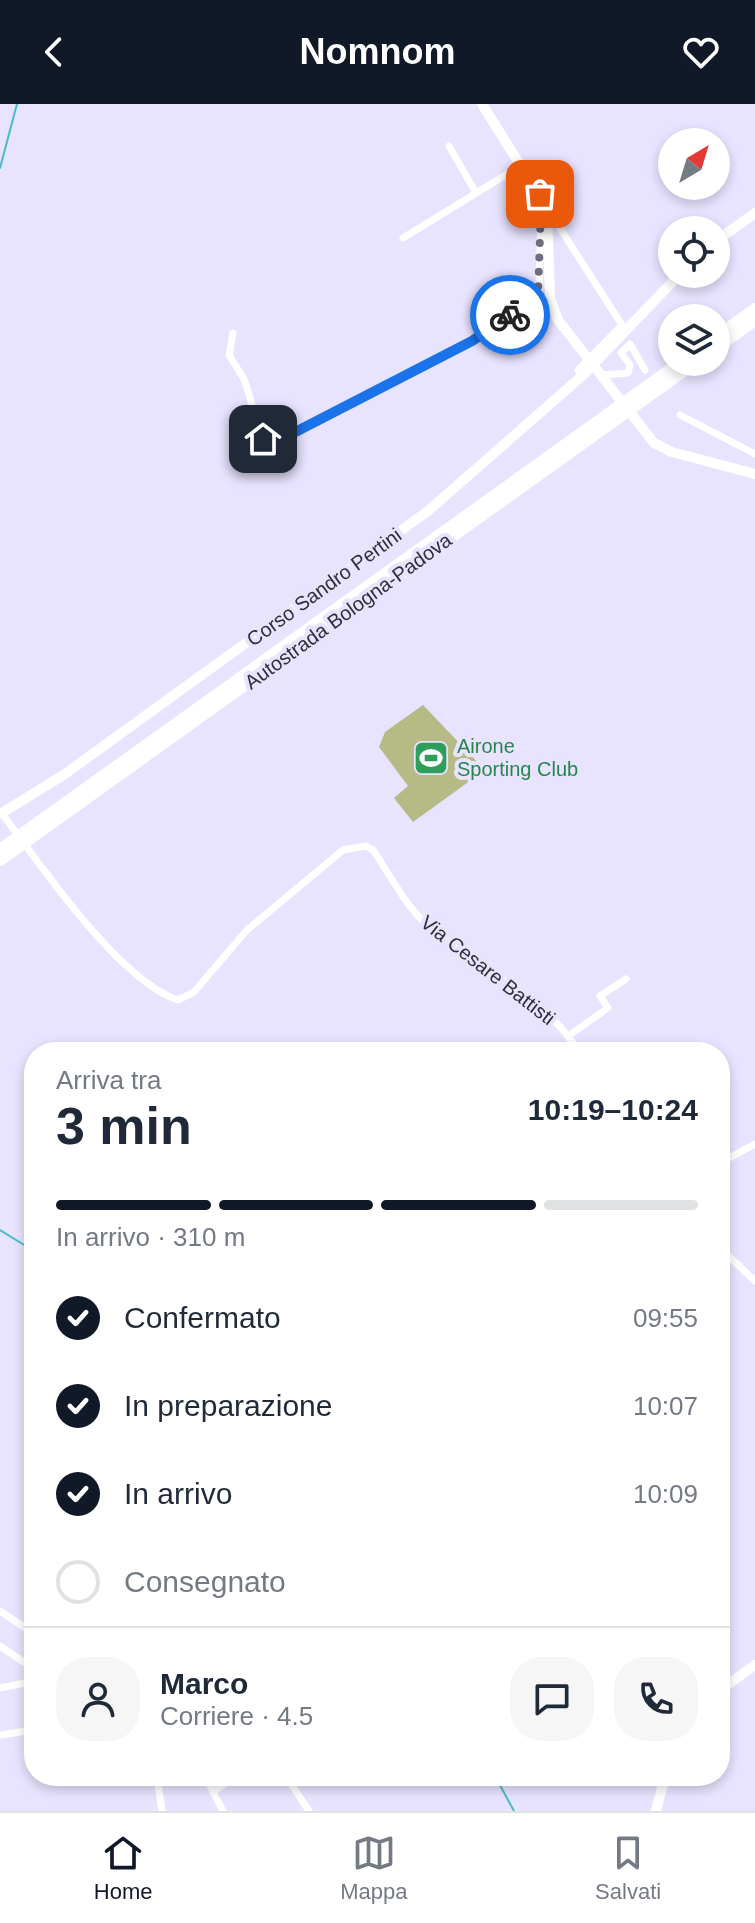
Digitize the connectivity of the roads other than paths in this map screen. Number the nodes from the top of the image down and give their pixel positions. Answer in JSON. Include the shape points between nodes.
{"nodes":[{"id":1,"x":482,"y":104,"type":"edge"},
{"id":2,"x":449,"y":146,"type":"dead end"},
{"id":3,"x":522,"y":165,"type":"junction"},
{"id":4,"x":476,"y":193,"type":"junction"},
{"id":5,"x":546,"y":205,"type":"junction"},
{"id":6,"x":755,"y":213,"type":"edge"},
{"id":7,"x":730,"y":231,"type":"edge"},
{"id":8,"x":403,"y":238,"type":"dead end"},
{"id":9,"x":665,"y":288,"type":"edge"},
{"id":10,"x":755,"y":309,"type":"edge"},
{"id":11,"x":755,"y":320,"type":"edge"},
{"id":12,"x":730,"y":327,"type":"edge"},
{"id":13,"x":624,"y":328,"type":"junction"},
{"id":14,"x":233,"y":333,"type":"dead end"},
{"id":15,"x":730,"y":338,"type":"edge"},
{"id":16,"x":578,"y":370,"type":"dead end"},
{"id":17,"x":645,"y":370,"type":"dead end"},
{"id":18,"x":601,"y":374,"type":"junction"},
{"id":19,"x":661,"y":376,"type":"edge"},
{"id":20,"x":676,"y":376,"type":"edge"},
{"id":21,"x":680,"y":415,"type":"dead end"},
{"id":22,"x":755,"y":454,"type":"edge"},
{"id":23,"x":755,"y":474,"type":"edge"},
{"id":24,"x":4,"y":818,"type":"edge"},
{"id":25,"x":0,"y":850,"type":"edge"},
{"id":26,"x":0,"y":860,"type":"edge"},
{"id":27,"x":626,"y":979,"type":"dead end"},
{"id":28,"x":568,"y":1036,"type":"junction"},
{"id":29,"x":572,"y":1042,"type":"edge"},
{"id":30,"x":755,"y":1144,"type":"edge"},
{"id":31,"x":730,"y":1158,"type":"edge"},
{"id":32,"x":730,"y":1257,"type":"edge"},
{"id":33,"x":755,"y":1281,"type":"edge"},
{"id":34,"x":0,"y":1611,"type":"edge"},
{"id":35,"x":24,"y":1627,"type":"edge"},
{"id":36,"x":0,"y":1646,"type":"edge"},
{"id":37,"x":24,"y":1662,"type":"edge"},
{"id":38,"x":755,"y":1665,"type":"edge"},
{"id":39,"x":24,"y":1683,"type":"edge"},
{"id":40,"x":730,"y":1683,"type":"edge"},
{"id":41,"x":0,"y":1688,"type":"edge"},
{"id":42,"x":24,"y":1731,"type":"edge"},
{"id":43,"x":0,"y":1735,"type":"edge"},
{"id":44,"x":158,"y":1786,"type":"edge"},
{"id":45,"x":211,"y":1786,"type":"edge"},
{"id":46,"x":221,"y":1786,"type":"edge"},
{"id":47,"x":293,"y":1786,"type":"edge"},
{"id":48,"x":662,"y":1786,"type":"edge"},
{"id":49,"x":214,"y":1791,"type":"junction"},
{"id":50,"x":162,"y":1811,"type":"edge"},
{"id":51,"x":223,"y":1811,"type":"edge"},
{"id":52,"x":309,"y":1811,"type":"edge"},
{"id":53,"x":656,"y":1811,"type":"edge"}],
"edges":[{"from":1,"to":3,"type":"street"},
{"from":2,"to":4,"type":"street"},
{"from":3,"to":4,"type":"street"},
{"from":3,"to":5,"type":"street"},
{"from":4,"to":8,"type":"street"},
{"from":5,"to":13,"type":"street"},
{"from":5,"to":14,"type":"street","via":[[541,207],[539,291],[534,300],[472,341],[274,443],[263,439],[244,379],[229,355]]},
{"from":5,"to":18,"type":"street","via":[[553,310]]},
{"from":6,"to":7,"type":"street"},
{"from":9,"to":13,"type":"street","name":"Corso Sandro Pertini"},
{"from":10,"to":12,"type":"highway"},
{"from":11,"to":15,"type":"highway"},
{"from":13,"to":16,"type":"street"},
{"from":13,"to":24,"type":"street","name":"Corso Sandro Pertini","via":[[531,424],[428,511]]},
{"from":17,"to":18,"type":"street","via":[[631,344],[621,351],[630,365],[628,373]]},
{"from":18,"to":23,"type":"street","via":[[641,429],[663,449]]},
{"from":19,"to":25,"type":"highway","name":"Autostrada Bologna-Padova"},
{"from":20,"to":26,"type":"highway","name":"Autostrada Bologna-Padova"},
{"from":21,"to":22,"type":"street"},
{"from":24,"to":28,"type":"street","name":"Via Cesare Battisti","via":[[134,972],[178,1000],[194,992],[254,924],[343,850],[366,846],[427,925],[532,999]]},
{"from":27,"to":28,"type":"street","via":[[600,996],[608,1008]]},
{"from":28,"to":29,"type":"street","name":"Via Cesare Battisti"},
{"from":30,"to":31,"type":"street"},
{"from":32,"to":33,"type":"street"},
{"from":34,"to":35,"type":"street"},
{"from":36,"to":37,"type":"street"},
{"from":38,"to":40,"type":"street"},
{"from":39,"to":41,"type":"street"},
{"from":42,"to":43,"type":"street"},
{"from":44,"to":50,"type":"street"},
{"from":45,"to":49,"type":"street"},
{"from":46,"to":49,"type":"street"},
{"from":47,"to":52,"type":"street"},
{"from":48,"to":53,"type":"street"},
{"from":49,"to":51,"type":"street"}]}
